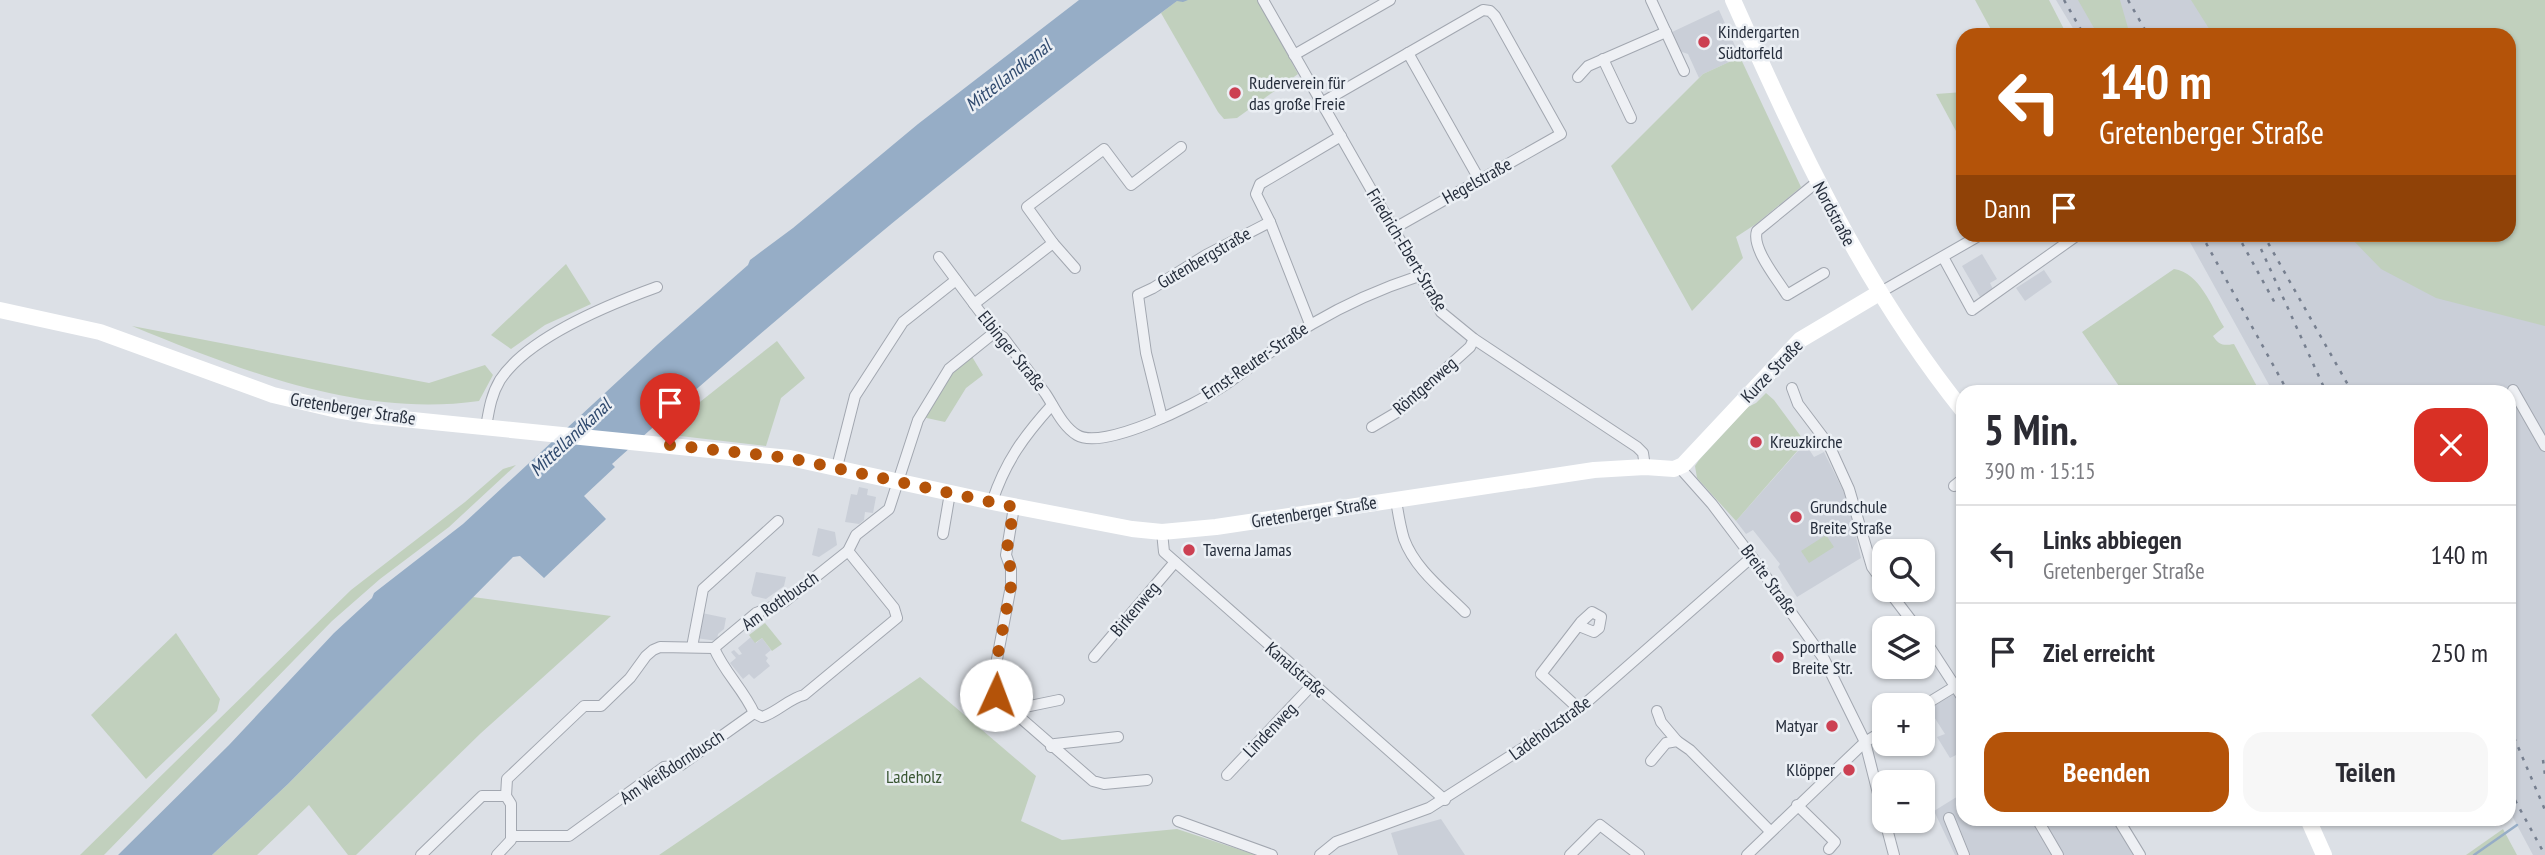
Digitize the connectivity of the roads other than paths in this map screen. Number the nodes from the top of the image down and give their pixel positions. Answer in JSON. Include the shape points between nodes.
{"nodes":[{"id":1,"x":1263,"y":0,"type":"edge"},
{"id":2,"x":1390,"y":0,"type":"edge"},
{"id":3,"x":1651,"y":0,"type":"edge"},
{"id":4,"x":1733,"y":0,"type":"edge"},
{"id":5,"x":1666,"y":32,"type":"junction"},
{"id":6,"x":1408,"y":53,"type":"junction"},
{"id":7,"x":1294,"y":55,"type":"junction"},
{"id":8,"x":1603,"y":59,"type":"junction"},
{"id":9,"x":1684,"y":71,"type":"dead end"},
{"id":10,"x":1578,"y":77,"type":"dead end"},
{"id":11,"x":1323,"y":102,"type":"junction"},
{"id":12,"x":1631,"y":118,"type":"dead end"},
{"id":13,"x":1340,"y":136,"type":"junction"},
{"id":14,"x":1181,"y":147,"type":"dead end"},
{"id":15,"x":1479,"y":179,"type":"junction"},
{"id":16,"x":1817,"y":182,"type":"junction"},
{"id":17,"x":1270,"y":222,"type":"junction"},
{"id":18,"x":1393,"y":229,"type":"junction"},
{"id":19,"x":1968,"y":242,"type":"edge"},
{"id":20,"x":2068,"y":242,"type":"edge"},
{"id":21,"x":1054,"y":243,"type":"junction"},
{"id":22,"x":939,"y":257,"type":"dead end"},
{"id":23,"x":1943,"y":257,"type":"junction"},
{"id":24,"x":1075,"y":268,"type":"dead end"},
{"id":25,"x":1824,"y":273,"type":"dead end"},
{"id":26,"x":1419,"y":276,"type":"junction"},
{"id":27,"x":956,"y":280,"type":"junction"},
{"id":28,"x":657,"y":287,"type":"dead end"},
{"id":29,"x":1879,"y":293,"type":"junction"},
{"id":30,"x":974,"y":304,"type":"junction"},
{"id":31,"x":0,"y":310,"type":"edge"},
{"id":32,"x":1311,"y":324,"type":"junction"},
{"id":33,"x":995,"y":332,"type":"junction"},
{"id":34,"x":1474,"y":340,"type":"junction"},
{"id":35,"x":1792,"y":388,"type":"dead end"},
{"id":36,"x":2516,"y":395,"type":"edge"},
{"id":37,"x":1956,"y":402,"type":"edge"},
{"id":38,"x":1052,"y":405,"type":"junction"},
{"id":39,"x":1162,"y":418,"type":"junction"},
{"id":40,"x":486,"y":427,"type":"junction"},
{"id":41,"x":1372,"y":427,"type":"dead end"},
{"id":42,"x":1089,"y":439,"type":"joint"},
{"id":43,"x":2545,"y":446,"type":"edge"},
{"id":44,"x":836,"y":467,"type":"junction"},
{"id":45,"x":1646,"y":467,"type":"junction"},
{"id":46,"x":1680,"y":468,"type":"junction"},
{"id":47,"x":898,"y":481,"type":"junction"},
{"id":48,"x":950,"y":493,"type":"junction"},
{"id":49,"x":1396,"y":500,"type":"junction"},
{"id":50,"x":992,"y":502,"type":"junction"},
{"id":51,"x":1014,"y":507,"type":"junction"},
{"id":52,"x":778,"y":522,"type":"dead end"},
{"id":53,"x":1161,"y":532,"type":"junction"},
{"id":54,"x":943,"y":534,"type":"dead end"},
{"id":55,"x":848,"y":551,"type":"junction"},
{"id":56,"x":1752,"y":556,"type":"junction"},
{"id":57,"x":1175,"y":562,"type":"junction"},
{"id":58,"x":1872,"y":567,"type":"edge"},
{"id":59,"x":1897,"y":602,"type":"edge"},
{"id":60,"x":1465,"y":612,"type":"dead end"},
{"id":61,"x":1908,"y":616,"type":"edge"},
{"id":62,"x":1579,"y":626,"type":"dead end"},
{"id":63,"x":692,"y":647,"type":"junction"},
{"id":64,"x":714,"y":648,"type":"junction"},
{"id":65,"x":1935,"y":653,"type":"edge"},
{"id":66,"x":1094,"y":657,"type":"dead end"},
{"id":67,"x":1956,"y":680,"type":"edge"},
{"id":68,"x":1313,"y":684,"type":"junction"},
{"id":69,"x":1956,"y":686,"type":"edge"},
{"id":70,"x":1935,"y":699,"type":"edge"},
{"id":71,"x":1059,"y":700,"type":"dead end"},
{"id":72,"x":1579,"y":709,"type":"junction"},
{"id":73,"x":1011,"y":710,"type":"junction"},
{"id":74,"x":1657,"y":711,"type":"dead end"},
{"id":75,"x":754,"y":713,"type":"junction"},
{"id":76,"x":1118,"y":737,"type":"dead end"},
{"id":77,"x":1872,"y":738,"type":"edge"},
{"id":78,"x":1677,"y":741,"type":"junction"},
{"id":79,"x":1865,"y":742,"type":"junction"},
{"id":80,"x":1051,"y":747,"type":"junction"},
{"id":81,"x":1651,"y":761,"type":"dead end"},
{"id":82,"x":1872,"y":770,"type":"edge"},
{"id":83,"x":1227,"y":775,"type":"dead end"},
{"id":84,"x":1147,"y":780,"type":"dead end"},
{"id":85,"x":506,"y":796,"type":"junction"},
{"id":86,"x":1445,"y":800,"type":"junction"},
{"id":87,"x":1797,"y":805,"type":"junction"},
{"id":88,"x":1949,"y":818,"type":"dead end"},
{"id":89,"x":1178,"y":821,"type":"dead end"},
{"id":90,"x":2042,"y":826,"type":"edge"},
{"id":91,"x":2122,"y":826,"type":"edge"},
{"id":92,"x":2311,"y":826,"type":"edge"},
{"id":93,"x":1770,"y":831,"type":"junction"},
{"id":94,"x":1888,"y":833,"type":"edge"},
{"id":95,"x":511,"y":836,"type":"junction"},
{"id":96,"x":1829,"y":849,"type":"dead end"},
{"id":97,"x":421,"y":855,"type":"edge"},
{"id":98,"x":497,"y":855,"type":"edge"},
{"id":99,"x":1272,"y":855,"type":"edge"},
{"id":100,"x":1320,"y":855,"type":"edge"},
{"id":101,"x":1570,"y":855,"type":"edge"},
{"id":102,"x":1639,"y":855,"type":"edge"},
{"id":103,"x":1747,"y":855,"type":"edge"},
{"id":104,"x":1894,"y":855,"type":"edge"},
{"id":105,"x":1964,"y":855,"type":"edge"},
{"id":106,"x":2058,"y":855,"type":"edge"},
{"id":107,"x":2140,"y":855,"type":"edge"},
{"id":108,"x":2325,"y":855,"type":"edge"}],
"edges":[{"from":1,"to":7,"type":"street","name":"Friedrich-Ebert-Straße"},
{"from":2,"to":7,"type":"street"},
{"from":3,"to":5,"type":"street"},
{"from":4,"to":16,"type":"main road","name":"Nordstraße"},
{"from":5,"to":8,"type":"street"},
{"from":5,"to":9,"type":"street"},
{"from":6,"to":11,"type":"street"},
{"from":6,"to":15,"type":"street"},
{"from":6,"to":15,"type":"street","name":"Hegelstraße","via":[[1483,10],[1495,16],[1561,134]]},
{"from":7,"to":11,"type":"street","name":"Friedrich-Ebert-Straße"},
{"from":8,"to":10,"type":"street"},
{"from":8,"to":12,"type":"street"},
{"from":11,"to":13,"type":"street","name":"Friedrich-Ebert-Straße"},
{"from":13,"to":17,"type":"street","via":[[1260,184],[1256,194]]},
{"from":13,"to":18,"type":"street","name":"Friedrich-Ebert-Straße"},
{"from":14,"to":21,"type":"street","via":[[1131,185],[1104,149],[1027,207]]},
{"from":15,"to":18,"type":"street","name":"Hegelstraße"},
{"from":16,"to":25,"type":"street","via":[[1755,237],[1757,248],[1787,295]]},
{"from":16,"to":29,"type":"main road","name":"Nordstraße"},
{"from":17,"to":32,"type":"street"},
{"from":17,"to":39,"type":"street","name":"Gutenbergstraße","via":[[1138,295]]},
{"from":18,"to":26,"type":"street","name":"Friedrich-Ebert-Straße"},
{"from":19,"to":23,"type":"street"},
{"from":20,"to":23,"type":"street","via":[[1972,310]]},
{"from":21,"to":24,"type":"street"},
{"from":21,"to":30,"type":"street"},
{"from":22,"to":27,"type":"street","name":"Elbinger Straße"},
{"from":23,"to":29,"type":"street"},
{"from":26,"to":32,"type":"street","name":"Ernst-Reuter-Straße","via":[[1354,301]]},
{"from":26,"to":34,"type":"street","name":"Friedrich-Ebert-Straße","via":[[1441,312]]},
{"from":27,"to":30,"type":"street","name":"Elbinger Straße"},
{"from":27,"to":44,"type":"street","via":[[903,322],[855,396]]},
{"from":28,"to":40,"type":"street","via":[[596,311],[524,356],[499,382]]},
{"from":29,"to":37,"type":"main road","name":"Nordstraße"},
{"from":29,"to":46,"type":"main road","name":"Kurze Straße","via":[[1800,340]]},
{"from":30,"to":33,"type":"street","name":"Elbinger Straße"},
{"from":31,"to":40,"type":"main road","name":"Gretenberger Straße","via":[[100,332],[302,403],[373,416]]},
{"from":32,"to":39,"type":"street","name":"Ernst-Reuter-Straße","via":[[1217,390]]},
{"from":33,"to":38,"type":"street","name":"Elbinger Straße"},
{"from":33,"to":47,"type":"street","name":"Am Rothbusch","via":[[950,369],[918,420]]},
{"from":34,"to":41,"type":"street","name":"Röntgenweg","via":[[1399,411]]},
{"from":34,"to":45,"type":"street","name":"Friedrich-Ebert-Straße","via":[[1637,447]]},
{"from":35,"to":58,"type":"street","via":[[1798,404],[1829,445],[1849,489]]},
{"from":36,"to":43,"type":"street"},
{"from":38,"to":42,"type":"street","name":"Elbinger Straße","via":[[1070,429]]},
{"from":38,"to":50,"type":"street","via":[[1003,469]]},
{"from":39,"to":42,"type":"street","name":"Ernst-Reuter-Straße"},
{"from":40,"to":44,"type":"main road","name":"Gretenberger Straße","via":[[753,453]]},
{"from":44,"to":47,"type":"main road","name":"Gretenberger Straße"},
{"from":45,"to":46,"type":"main road","name":"Gretenberger Straße"},
{"from":45,"to":49,"type":"main road","name":"Gretenberger Straße","via":[[1594,470]]},
{"from":46,"to":56,"type":"street","name":"Breite Straße"},
{"from":47,"to":48,"type":"main road","name":"Gretenberger Straße"},
{"from":47,"to":55,"type":"street","name":"Am Rothbusch","via":[[889,509],[856,535]]},
{"from":48,"to":50,"type":"main road","name":"Gretenberger Straße"},
{"from":48,"to":54,"type":"street"},
{"from":49,"to":53,"type":"main road","name":"Gretenberger Straße"},
{"from":49,"to":60,"type":"street","via":[[1404,537],[1418,565]]},
{"from":50,"to":51,"type":"main road","name":"Gretenberger Straße"},
{"from":51,"to":53,"type":"main road","name":"Gretenberger Straße"},
{"from":51,"to":73,"type":"street","via":[[1006,555],[1011,586],[993,680],[996,695]]},
{"from":52,"to":63,"type":"street","via":[[703,589]]},
{"from":53,"to":57,"type":"street","name":"Kanalstraße","via":[[1164,552]]},
{"from":55,"to":64,"type":"street","name":"Am Rothbusch","via":[[784,602],[756,614]]},
{"from":55,"to":75,"type":"street","name":"Am Weißdornbusch","via":[[897,618],[804,695],[775,713],[762,717]]},
{"from":56,"to":72,"type":"street","name":"Ladeholzstraße"},
{"from":56,"to":79,"type":"street","name":"Breite Straße","via":[[1824,659]]},
{"from":57,"to":66,"type":"street","name":"Birkenweg"},
{"from":57,"to":68,"type":"street","name":"Kanalstraße"},
{"from":59,"to":61,"type":"street"},
{"from":62,"to":72,"type":"street","via":[[1541,674]]},
{"from":63,"to":64,"type":"street"},
{"from":63,"to":85,"type":"street","via":[[660,647],[646,656],[601,706],[584,706],[507,779]]},
{"from":64,"to":75,"type":"street"},
{"from":65,"to":67,"type":"street"},
{"from":68,"to":83,"type":"street","name":"Lindenweg"},
{"from":68,"to":86,"type":"street","name":"Kanalstraße"},
{"from":69,"to":70,"type":"street"},
{"from":71,"to":73,"type":"street"},
{"from":72,"to":86,"type":"street","name":"Ladeholzstraße"},
{"from":73,"to":80,"type":"street"},
{"from":74,"to":78,"type":"street"},
{"from":75,"to":95,"type":"street","name":"Am Weißdornbusch","via":[[681,765],[664,767],[569,836]]},
{"from":76,"to":80,"type":"street"},
{"from":77,"to":79,"type":"street"},
{"from":78,"to":81,"type":"street","via":[[1666,743]]},
{"from":78,"to":93,"type":"street"},
{"from":79,"to":82,"type":"street","name":"Breite Straße"},
{"from":79,"to":87,"type":"street"},
{"from":80,"to":84,"type":"street","via":[[1093,781]]},
{"from":85,"to":95,"type":"street","via":[[512,804]]},
{"from":85,"to":97,"type":"street","via":[[482,796]]},
{"from":86,"to":100,"type":"street","name":"Ladeholzstraße","via":[[1336,842]]},
{"from":87,"to":93,"type":"street"},
{"from":87,"to":96,"type":"street","via":[[1835,842]]},
{"from":88,"to":105,"type":"street"},
{"from":89,"to":99,"type":"street"},
{"from":90,"to":106,"type":"street"},
{"from":91,"to":107,"type":"street"},
{"from":92,"to":108,"type":"main road"},
{"from":93,"to":103,"type":"street"},
{"from":94,"to":104,"type":"street","name":"Breite Straße"},
{"from":95,"to":98,"type":"street"},
{"from":101,"to":102,"type":"street","via":[[1600,825]]}]}
